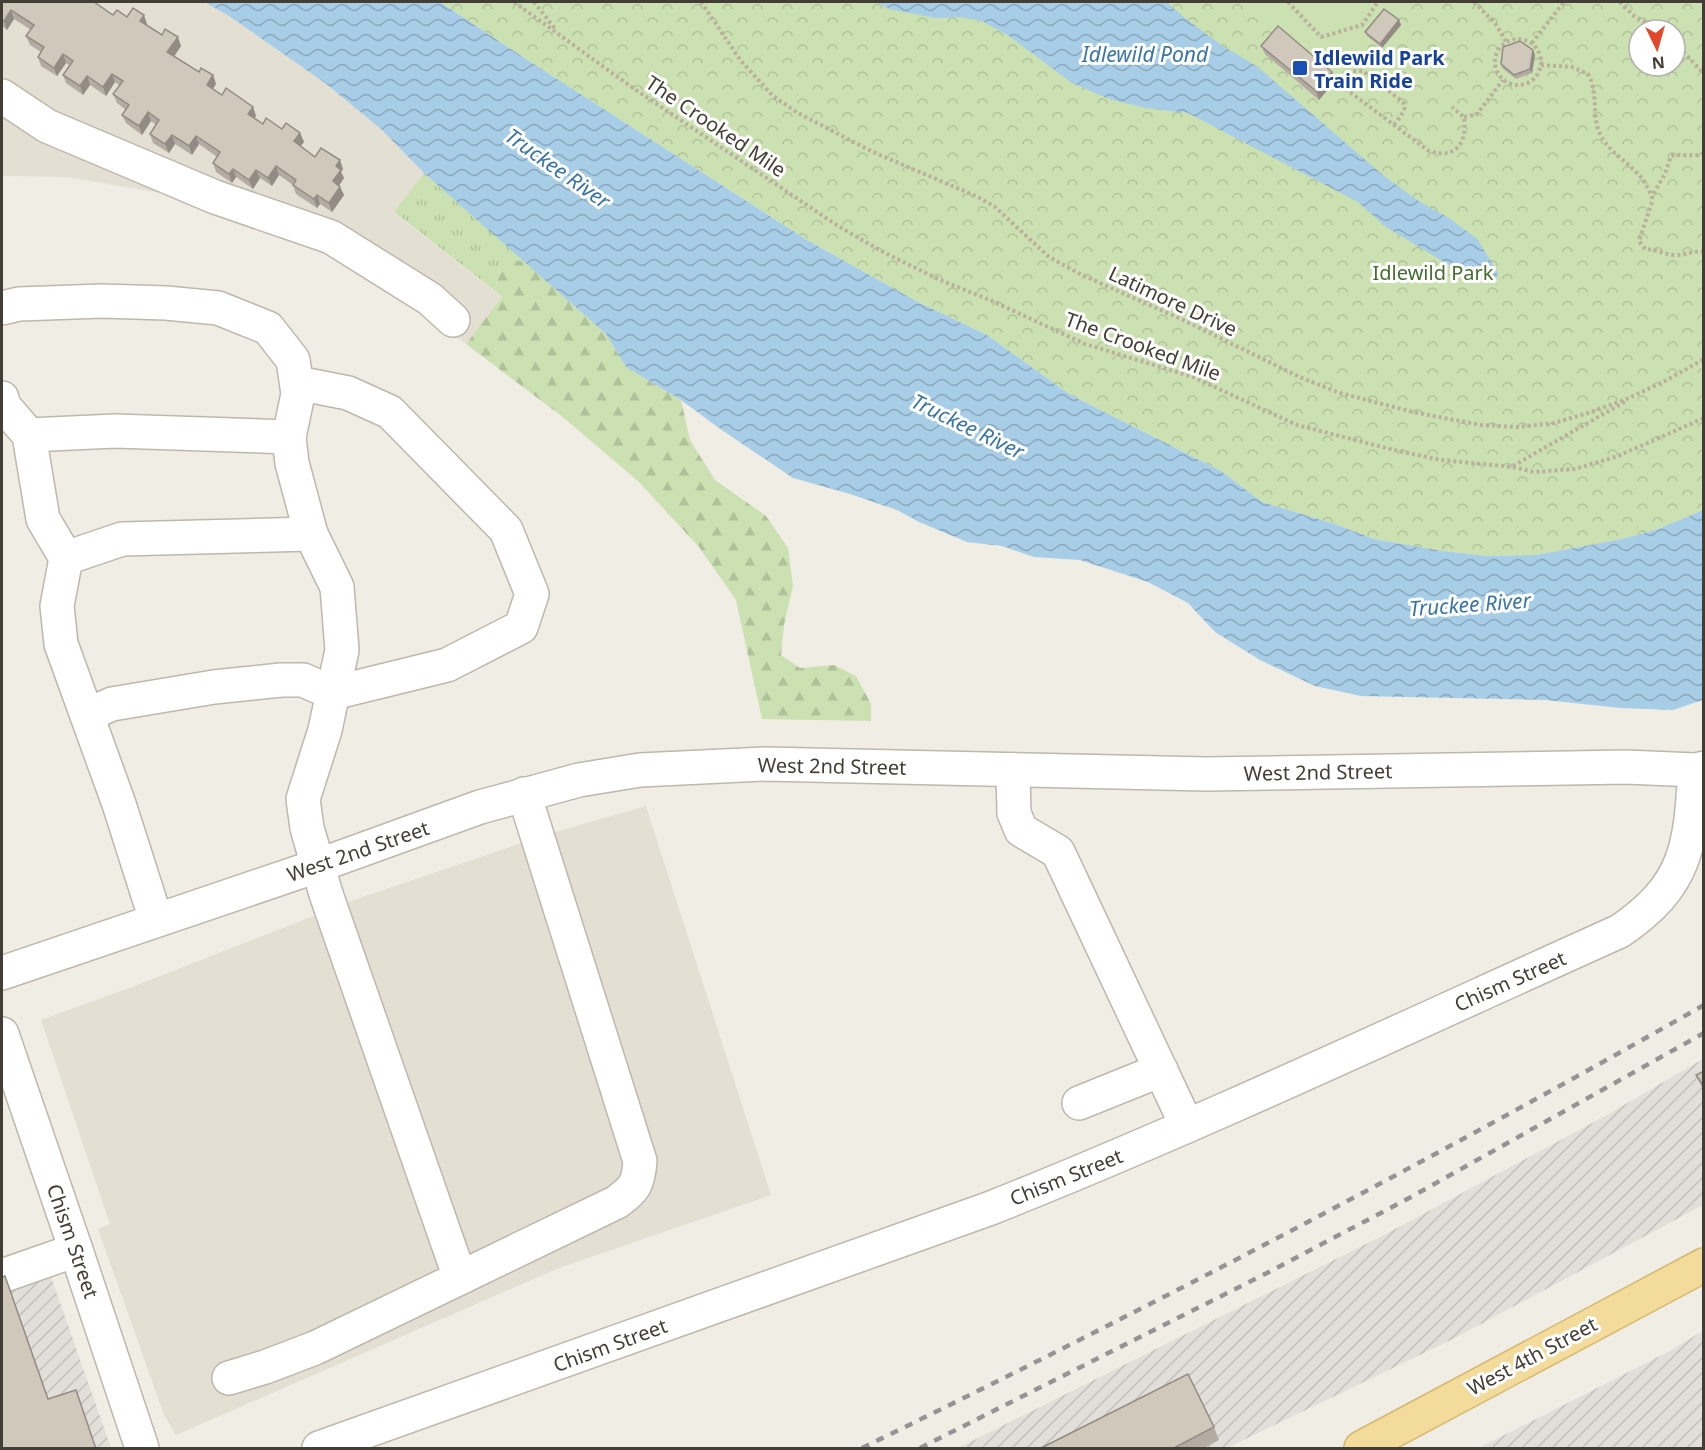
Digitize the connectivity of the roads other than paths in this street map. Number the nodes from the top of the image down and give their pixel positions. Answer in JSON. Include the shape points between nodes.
{"nodes":[{"id":1,"x":9,"y":110,"type":"edge"},
{"id":2,"x":2,"y":308,"type":"edge"},
{"id":3,"x":453,"y":320,"type":"dead end"},
{"id":4,"x":297,"y":383,"type":"junction"},
{"id":5,"x":2,"y":398,"type":"edge"},
{"id":6,"x":29,"y":435,"type":"junction"},
{"id":7,"x":289,"y":437,"type":"junction"},
{"id":8,"x":311,"y":534,"type":"junction"},
{"id":9,"x":66,"y":558,"type":"junction"},
{"id":10,"x":333,"y":693,"type":"junction"},
{"id":11,"x":87,"y":715,"type":"junction"},
{"id":12,"x":1699,"y":769,"type":"edge"},
{"id":13,"x":1013,"y":770,"type":"junction"},
{"id":14,"x":524,"y":794,"type":"junction"},
{"id":15,"x":317,"y":866,"type":"junction"},
{"id":16,"x":156,"y":920,"type":"junction"},
{"id":17,"x":2,"y":973,"type":"edge"},
{"id":18,"x":2,"y":1034,"type":"edge"},
{"id":19,"x":1161,"y":1070,"type":"junction"},
{"id":20,"x":1079,"y":1103,"type":"dead end"},
{"id":21,"x":1187,"y":1126,"type":"junction"},
{"id":22,"x":76,"y":1250,"type":"junction"},
{"id":23,"x":1704,"y":1265,"type":"edge"},
{"id":24,"x":2,"y":1276,"type":"edge"},
{"id":25,"x":460,"y":1278,"type":"junction"},
{"id":26,"x":229,"y":1378,"type":"dead end"},
{"id":27,"x":142,"y":1449,"type":"edge"},
{"id":28,"x":319,"y":1449,"type":"edge"},
{"id":29,"x":1361,"y":1449,"type":"edge"}],
"edges":[{"from":1,"to":3,"type":"street","via":[[215,197],[331,237],[430,299]]},
{"from":2,"to":4,"type":"street","via":[[102,300],[218,308],[268,327],[293,360]]},
{"from":4,"to":7,"type":"street"},
{"from":4,"to":10,"type":"street","via":[[348,393],[390,412],[506,530],[532,594],[521,627],[447,665]]},
{"from":5,"to":6,"type":"street","via":[[4,406]]},
{"from":6,"to":7,"type":"street","via":[[115,431]]},
{"from":6,"to":9,"type":"street","via":[[43,519]]},
{"from":7,"to":8,"type":"street"},
{"from":8,"to":9,"type":"street","via":[[122,539]]},
{"from":8,"to":10,"type":"street","via":[[337,587],[342,650]]},
{"from":9,"to":11,"type":"street","via":[[57,606],[61,644]]},
{"from":10,"to":11,"type":"street","via":[[303,680],[280,680],[123,702]]},
{"from":10,"to":15,"type":"street","via":[[303,799]]},
{"from":11,"to":16,"type":"street"},
{"from":12,"to":13,"type":"street","name":"West 2nd Street","via":[[1206,774]]},
{"from":12,"to":21,"type":"street","name":"Chism Street","via":[[1688,842],[1679,868],[1662,897],[1643,915],[1620,931]]},
{"from":13,"to":14,"type":"street","name":"West 2nd Street","via":[[706,765],[640,770]]},
{"from":13,"to":19,"type":"street","via":[[1014,813],[1022,830],[1058,852]]},
{"from":14,"to":15,"type":"street","name":"West 2nd Street"},
{"from":14,"to":25,"type":"street","via":[[640,1161],[639,1177],[634,1188],[616,1202]]},
{"from":15,"to":16,"type":"street","name":"West 2nd Street"},
{"from":15,"to":25,"type":"street"},
{"from":16,"to":17,"type":"street","name":"West 2nd Street"},
{"from":18,"to":22,"type":"street","name":"Chism Street"},
{"from":19,"to":20,"type":"street"},
{"from":19,"to":21,"type":"street"},
{"from":21,"to":28,"type":"street","name":"Chism Street","via":[[959,1219]]},
{"from":22,"to":24,"type":"street"},
{"from":22,"to":27,"type":"street","name":"Chism Street"},
{"from":23,"to":29,"type":"main road","name":"West 4th Street"},
{"from":25,"to":26,"type":"street","via":[[315,1348]]}]}
